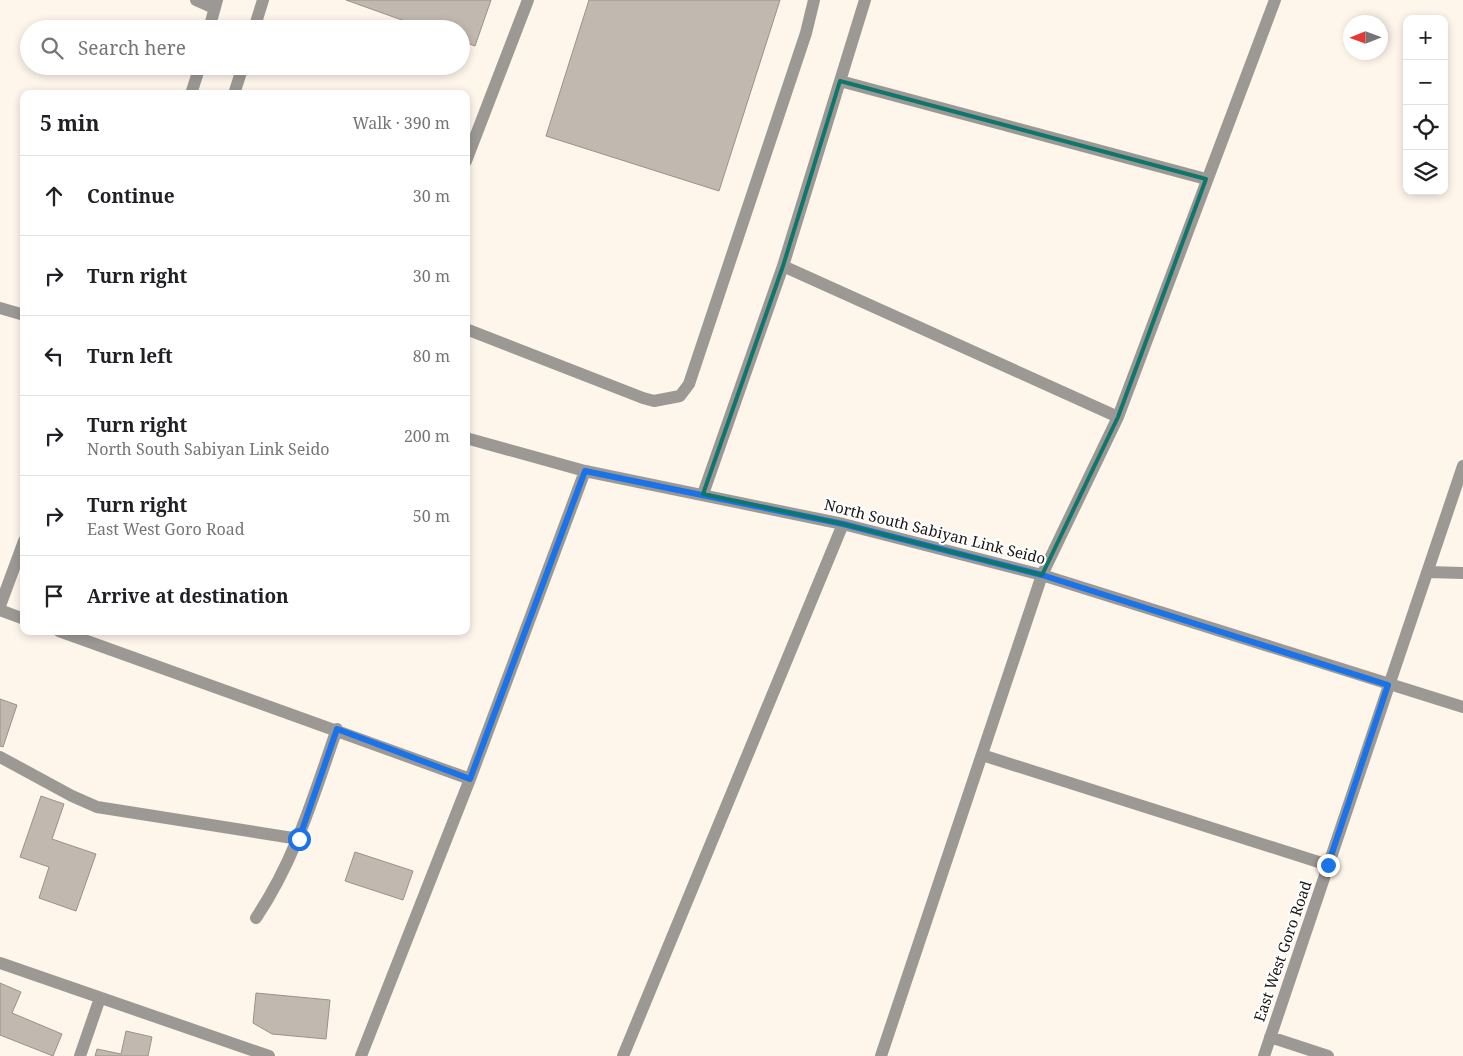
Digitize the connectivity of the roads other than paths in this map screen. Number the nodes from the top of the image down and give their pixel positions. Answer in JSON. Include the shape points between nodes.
{"nodes":[{"id":1,"x":196,"y":0,"type":"edge"},
{"id":2,"x":263,"y":0,"type":"edge"},
{"id":3,"x":528,"y":0,"type":"edge"},
{"id":4,"x":814,"y":0,"type":"edge"},
{"id":5,"x":865,"y":0,"type":"edge"},
{"id":6,"x":1275,"y":0,"type":"edge"},
{"id":7,"x":216,"y":4,"type":"edge"},
{"id":8,"x":212,"y":20,"type":"edge"},
{"id":9,"x":257,"y":20,"type":"edge"},
{"id":10,"x":197,"y":75,"type":"edge"},
{"id":11,"x":240,"y":75,"type":"edge"},
{"id":12,"x":840,"y":81,"type":"junction"},
{"id":13,"x":192,"y":90,"type":"edge"},
{"id":14,"x":235,"y":90,"type":"edge"},
{"id":15,"x":470,"y":151,"type":"edge"},
{"id":16,"x":1206,"y":179,"type":"junction"},
{"id":17,"x":783,"y":266,"type":"junction"},
{"id":18,"x":0,"y":308,"type":"edge"},
{"id":19,"x":20,"y":314,"type":"edge"},
{"id":20,"x":470,"y":331,"type":"edge"},
{"id":21,"x":1118,"y":417,"type":"junction"},
{"id":22,"x":470,"y":439,"type":"edge"},
{"id":23,"x":1463,"y":466,"type":"edge"},
{"id":24,"x":585,"y":471,"type":"junction"},
{"id":25,"x":703,"y":494,"type":"junction"},
{"id":26,"x":843,"y":524,"type":"junction"},
{"id":27,"x":20,"y":552,"type":"edge"},
{"id":28,"x":1427,"y":572,"type":"junction"},
{"id":29,"x":1463,"y":574,"type":"edge"},
{"id":30,"x":1042,"y":575,"type":"junction"},
{"id":31,"x":0,"y":606,"type":"edge"},
{"id":32,"x":0,"y":610,"type":"edge"},
{"id":33,"x":20,"y":618,"type":"edge"},
{"id":34,"x":70,"y":635,"type":"edge"},
{"id":35,"x":1388,"y":685,"type":"junction"},
{"id":36,"x":1463,"y":707,"type":"edge"},
{"id":37,"x":337,"y":729,"type":"junction"},
{"id":38,"x":982,"y":755,"type":"junction"},
{"id":39,"x":0,"y":757,"type":"edge"},
{"id":40,"x":470,"y":779,"type":"junction"},
{"id":41,"x":299,"y":839,"type":"junction"},
{"id":42,"x":1328,"y":865,"type":"junction"},
{"id":43,"x":256,"y":918,"type":"dead end"},
{"id":44,"x":0,"y":963,"type":"edge"},
{"id":45,"x":100,"y":998,"type":"junction"},
{"id":46,"x":1270,"y":1038,"type":"junction"},
{"id":47,"x":80,"y":1056,"type":"edge"},
{"id":48,"x":269,"y":1056,"type":"edge"},
{"id":49,"x":361,"y":1056,"type":"edge"},
{"id":50,"x":623,"y":1056,"type":"edge"},
{"id":51,"x":881,"y":1056,"type":"edge"},
{"id":52,"x":1264,"y":1056,"type":"edge"},
{"id":53,"x":1328,"y":1056,"type":"edge"}],
"edges":[{"from":1,"to":7,"type":"street"},
{"from":2,"to":9,"type":"street"},
{"from":3,"to":15,"type":"street"},
{"from":4,"to":20,"type":"street","via":[[806,33],[689,384],[680,396],[654,401],[642,398]]},
{"from":5,"to":12,"type":"street"},
{"from":6,"to":16,"type":"street"},
{"from":7,"to":8,"type":"street"},
{"from":10,"to":13,"type":"street"},
{"from":11,"to":14,"type":"street"},
{"from":12,"to":16,"type":"street"},
{"from":12,"to":17,"type":"street"},
{"from":16,"to":21,"type":"street"},
{"from":17,"to":21,"type":"street"},
{"from":17,"to":25,"type":"street"},
{"from":18,"to":19,"type":"street"},
{"from":21,"to":30,"type":"street"},
{"from":22,"to":24,"type":"street","name":"North South Sabiyan Link Seido"},
{"from":23,"to":28,"type":"street","name":"East West Goro Road"},
{"from":24,"to":25,"type":"street","name":"North South Sabiyan Link Seido"},
{"from":24,"to":40,"type":"street"},
{"from":25,"to":26,"type":"street","name":"North South Sabiyan Link Seido"},
{"from":26,"to":30,"type":"street","name":"North South Sabiyan Link Seido"},
{"from":26,"to":50,"type":"street"},
{"from":27,"to":31,"type":"street"},
{"from":28,"to":29,"type":"street"},
{"from":28,"to":35,"type":"street","name":"East West Goro Road"},
{"from":30,"to":35,"type":"street","name":"North South Sabiyan Link Seido"},
{"from":30,"to":38,"type":"street"},
{"from":32,"to":33,"type":"street"},
{"from":34,"to":37,"type":"street"},
{"from":35,"to":36,"type":"street","name":"North South Sabiyan Link Seido"},
{"from":35,"to":42,"type":"street","name":"East West Goro Road"},
{"from":37,"to":40,"type":"street"},
{"from":37,"to":41,"type":"street"},
{"from":38,"to":42,"type":"street"},
{"from":38,"to":51,"type":"street"},
{"from":39,"to":41,"type":"street","via":[[97,807]]},
{"from":40,"to":49,"type":"street"},
{"from":41,"to":43,"type":"street","via":[[276,887]]},
{"from":42,"to":46,"type":"street","name":"East West Goro Road"},
{"from":44,"to":45,"type":"street"},
{"from":45,"to":47,"type":"street"},
{"from":45,"to":48,"type":"street"},
{"from":46,"to":52,"type":"street","name":"East West Goro Road"},
{"from":46,"to":53,"type":"street"}]}
